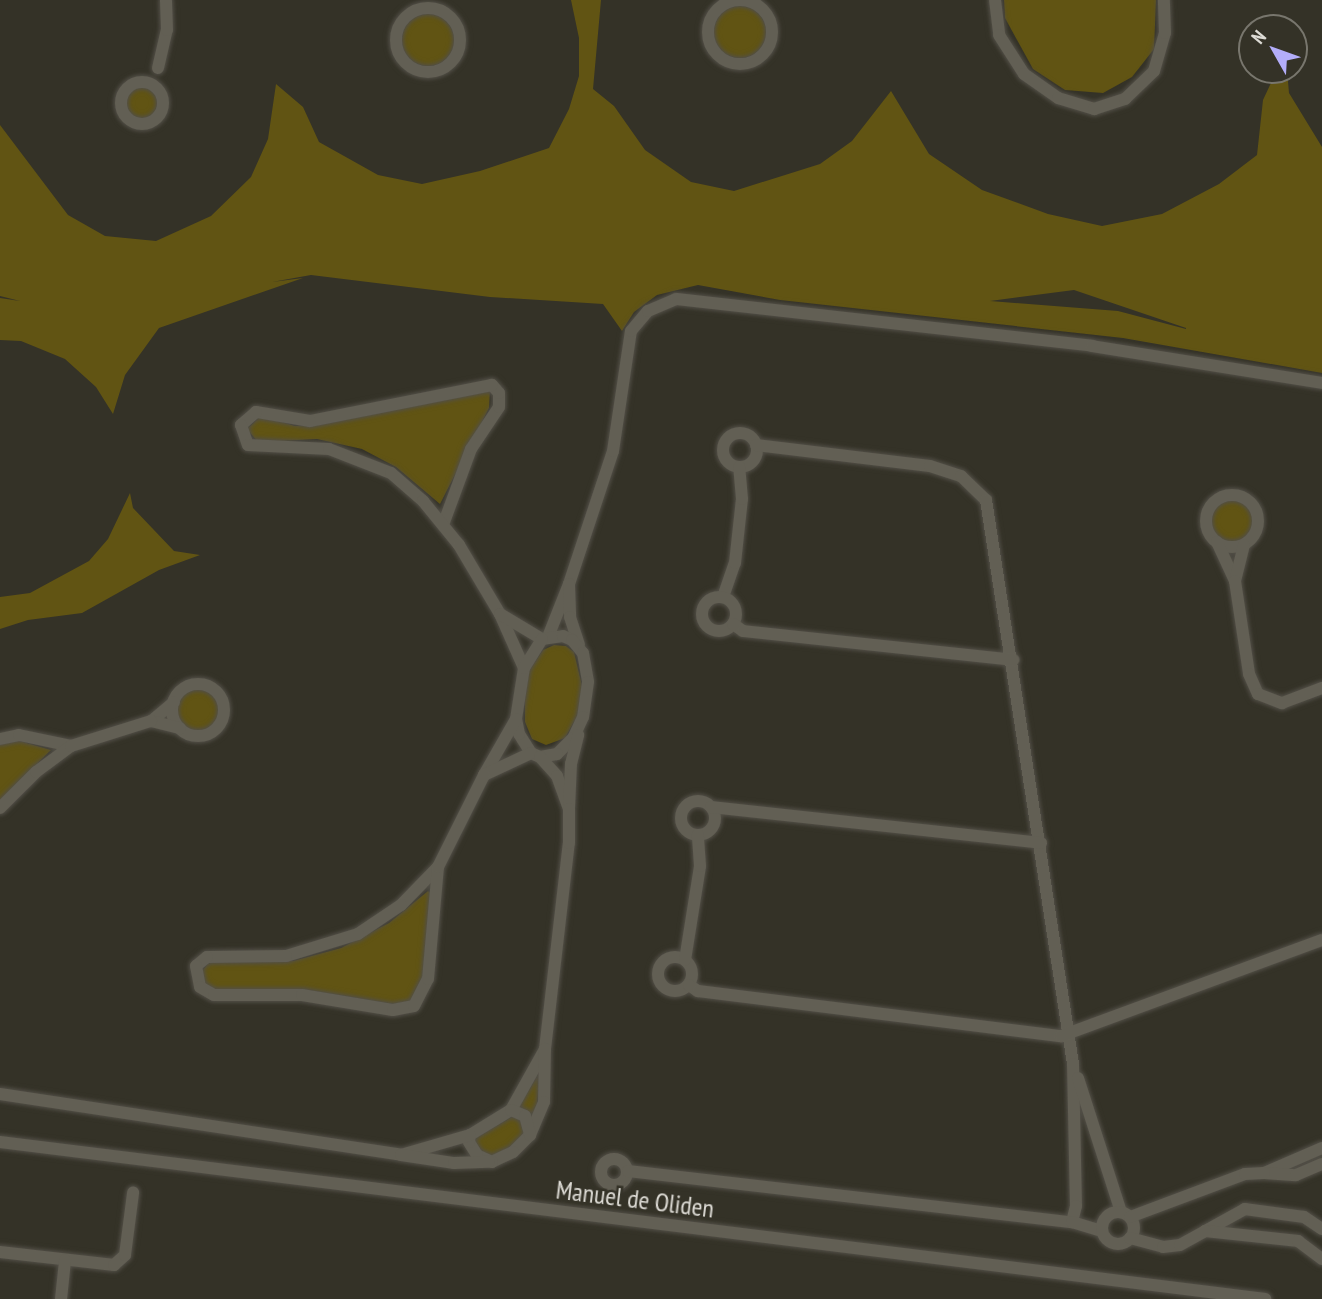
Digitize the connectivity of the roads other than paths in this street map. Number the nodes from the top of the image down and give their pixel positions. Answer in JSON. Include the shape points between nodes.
{"nodes":[{"id":1,"x":166,"y":0,"type":"edge"},
{"id":2,"x":414,"y":0,"type":"edge"},
{"id":3,"x":721,"y":0,"type":"edge"},
{"id":4,"x":995,"y":0,"type":"edge"},
{"id":5,"x":1164,"y":0,"type":"edge"},
{"id":6,"x":436,"y":5,"type":"edge"},
{"id":7,"x":765,"y":6,"type":"edge"},
{"id":8,"x":713,"y":14,"type":"junction"},
{"id":9,"x":406,"y":16,"type":"junction"},
{"id":10,"x":158,"y":68,"type":"junction"},
{"id":11,"x":139,"y":83,"type":"junction"},
{"id":12,"x":159,"y":92,"type":"junction"},
{"id":13,"x":1322,"y":383,"type":"edge"},
{"id":14,"x":756,"y":445,"type":"junction"},
{"id":15,"x":739,"y":467,"type":"junction"},
{"id":16,"x":443,"y":525,"type":"junction"},
{"id":17,"x":1217,"y":542,"type":"junction"},
{"id":18,"x":1244,"y":545,"type":"junction"},
{"id":19,"x":1235,"y":581,"type":"junction"},
{"id":20,"x":569,"y":584,"type":"junction"},
{"id":21,"x":723,"y":597,"type":"junction"},
{"id":22,"x":500,"y":614,"type":"junction"},
{"id":23,"x":733,"y":624,"type":"junction"},
{"id":24,"x":545,"y":638,"type":"junction"},
{"id":25,"x":579,"y":645,"type":"junction"},
{"id":26,"x":1013,"y":660,"type":"junction"},
{"id":27,"x":524,"y":668,"type":"junction"},
{"id":28,"x":1322,"y":688,"type":"edge"},
{"id":29,"x":174,"y":702,"type":"junction"},
{"id":30,"x":516,"y":719,"type":"junction"},
{"id":31,"x":151,"y":721,"type":"junction"},
{"id":32,"x":580,"y":726,"type":"junction"},
{"id":33,"x":180,"y":728,"type":"junction"},
{"id":34,"x":0,"y":739,"type":"edge"},
{"id":35,"x":71,"y":746,"type":"junction"},
{"id":36,"x":535,"y":755,"type":"junction"},
{"id":37,"x":484,"y":775,"type":"junction"},
{"id":38,"x":712,"y":807,"type":"junction"},
{"id":39,"x":0,"y":808,"type":"edge"},
{"id":40,"x":569,"y":809,"type":"junction"},
{"id":41,"x":698,"y":835,"type":"junction"},
{"id":42,"x":1041,"y":843,"type":"junction"},
{"id":43,"x":438,"y":867,"type":"junction"},
{"id":44,"x":1322,"y":940,"type":"edge"},
{"id":45,"x":685,"y":960,"type":"junction"},
{"id":46,"x":689,"y":985,"type":"junction"},
{"id":47,"x":1069,"y":1034,"type":"junction"},
{"id":48,"x":545,"y":1049,"type":"junction"},
{"id":49,"x":1073,"y":1064,"type":"junction"},
{"id":50,"x":0,"y":1094,"type":"edge"},
{"id":51,"x":511,"y":1110,"type":"junction"},
{"id":52,"x":470,"y":1135,"type":"junction"},
{"id":53,"x":530,"y":1135,"type":"junction"},
{"id":54,"x":0,"y":1142,"type":"edge"},
{"id":55,"x":1322,"y":1148,"type":"edge"},
{"id":56,"x":401,"y":1155,"type":"junction"},
{"id":57,"x":492,"y":1162,"type":"junction"},
{"id":58,"x":1322,"y":1164,"type":"edge"},
{"id":59,"x":628,"y":1171,"type":"dead end"},
{"id":60,"x":1264,"y":1173,"type":"junction"},
{"id":61,"x":133,"y":1193,"type":"dead end"},
{"id":62,"x":1126,"y":1215,"type":"junction"},
{"id":63,"x":1072,"y":1222,"type":"junction"},
{"id":64,"x":1322,"y":1228,"type":"edge"},
{"id":65,"x":1102,"y":1231,"type":"junction"},
{"id":66,"x":1205,"y":1231,"type":"junction"},
{"id":67,"x":1130,"y":1238,"type":"junction"},
{"id":68,"x":0,"y":1252,"type":"edge"},
{"id":69,"x":65,"y":1259,"type":"junction"},
{"id":70,"x":1322,"y":1259,"type":"edge"},
{"id":71,"x":61,"y":1299,"type":"edge"},
{"id":72,"x":1265,"y":1299,"type":"edge"}],
"edges":[{"from":1,"to":10,"type":"street","via":[[167,30]]},
{"from":2,"to":9,"type":"street"},
{"from":3,"to":8,"type":"street"},
{"from":4,"to":5,"type":"street","via":[[999,35],[1024,75],[1058,98],[1094,109],[1125,99],[1154,71],[1165,33]]},
{"from":6,"to":9,"type":"street"},
{"from":6,"to":9,"type":"street","via":[[456,25],[459,47],[448,66],[427,73],[399,57],[396,35]]},
{"from":7,"to":8,"type":"street","via":[[739,0]]},
{"from":7,"to":8,"type":"street","via":[[770,43],[756,60],[746,64],[725,61],[710,45],[707,34]]},
{"from":10,"to":11,"type":"street"},
{"from":10,"to":12,"type":"street"},
{"from":11,"to":12,"type":"street"},
{"from":11,"to":12,"type":"street","via":[[123,95],[122,109],[130,121],[144,124],[156,118],[163,106]]},
{"from":13,"to":20,"type":"street","via":[[1105,348],[676,299],[648,311],[631,331],[613,451]]},
{"from":14,"to":15,"type":"street","via":[[754,460]]},
{"from":14,"to":15,"type":"street","via":[[744,433],[725,442],[726,459]]},
{"from":14,"to":26,"type":"street","via":[[930,466],[976,486],[992,514]]},
{"from":15,"to":21,"type":"street","via":[[742,499],[735,563]]},
{"from":16,"to":16,"type":"street","via":[[471,449],[499,407],[499,393],[492,385],[310,421],[256,412],[241,425],[243,440],[256,448],[312,446],[378,465],[408,486]]},
{"from":16,"to":22,"type":"street"},
{"from":17,"to":18,"type":"street","via":[[1230,547]]},
{"from":17,"to":18,"type":"street","via":[[1207,527],[1209,510],[1222,498],[1239,496],[1258,514],[1256,532]]},
{"from":17,"to":19,"type":"street"},
{"from":18,"to":19,"type":"street"},
{"from":19,"to":28,"type":"street","via":[[1249,674],[1258,694],[1282,703]]},
{"from":20,"to":24,"type":"street"},
{"from":20,"to":25,"type":"street","via":[[570,617]]},
{"from":21,"to":23,"type":"street","via":[[735,608]]},
{"from":21,"to":23,"type":"street","via":[[707,602],[703,618],[718,631]]},
{"from":22,"to":24,"type":"street"},
{"from":22,"to":27,"type":"street"},
{"from":23,"to":26,"type":"street","via":[[743,631]]},
{"from":24,"to":25,"type":"street","via":[[563,636]]},
{"from":24,"to":27,"type":"street"},
{"from":25,"to":32,"type":"street","via":[[588,682]]},
{"from":26,"to":42,"type":"street"},
{"from":27,"to":30,"type":"street"},
{"from":29,"to":31,"type":"street"},
{"from":29,"to":33,"type":"street","via":[[173,716]]},
{"from":29,"to":33,"type":"street","via":[[185,688],[202,684],[218,692],[224,709],[213,732],[195,736]]},
{"from":30,"to":36,"type":"street","via":[[519,734]]},
{"from":30,"to":37,"type":"street"},
{"from":31,"to":33,"type":"street"},
{"from":31,"to":35,"type":"street"},
{"from":32,"to":36,"type":"street","via":[[557,754]]},
{"from":32,"to":40,"type":"street","via":[[571,764]]},
{"from":34,"to":35,"type":"street","via":[[19,735]]},
{"from":35,"to":39,"type":"street"},
{"from":36,"to":37,"type":"street"},
{"from":36,"to":40,"type":"street","via":[[557,776]]},
{"from":37,"to":43,"type":"street"},
{"from":38,"to":41,"type":"street","via":[[714,823]]},
{"from":38,"to":41,"type":"street","via":[[696,800],[683,810],[683,826]]},
{"from":38,"to":42,"type":"street"},
{"from":40,"to":48,"type":"street"},
{"from":41,"to":45,"type":"street","via":[[700,866]]},
{"from":42,"to":47,"type":"street"},
{"from":43,"to":43,"type":"street","via":[[401,905],[358,934],[286,956],[207,957],[197,965],[200,987],[214,995],[302,995],[381,1009],[408,1008],[419,1000],[428,979]]},
{"from":44,"to":47,"type":"street"},
{"from":45,"to":46,"type":"street","via":[[692,969]]},
{"from":45,"to":46,"type":"street","via":[[668,959],[660,967],[659,978],[670,990]]},
{"from":46,"to":47,"type":"street","via":[[711,993],[1048,1036]]},
{"from":47,"to":49,"type":"street"},
{"from":48,"to":51,"type":"street"},
{"from":48,"to":53,"type":"street","via":[[544,1102]]},
{"from":49,"to":62,"type":"street"},
{"from":49,"to":63,"type":"street"},
{"from":50,"to":56,"type":"street"},
{"from":51,"to":52,"type":"street"},
{"from":51,"to":53,"type":"street","via":[[525,1116]]},
{"from":52,"to":56,"type":"street"},
{"from":52,"to":57,"type":"street","via":[[472,1150]]},
{"from":53,"to":57,"type":"street","via":[[513,1152]]},
{"from":54,"to":72,"type":"street","name":"Manuel de Oliden"},
{"from":55,"to":60,"type":"street"},
{"from":56,"to":57,"type":"street","via":[[454,1163]]},
{"from":58,"to":60,"type":"street","via":[[1296,1175]]},
{"from":59,"to":63,"type":"street"},
{"from":60,"to":62,"type":"street","via":[[1245,1174]]},
{"from":61,"to":69,"type":"street","via":[[121,1262]]},
{"from":62,"to":65,"type":"street","via":[[1106,1217]]},
{"from":62,"to":67,"type":"street","via":[[1134,1228]]},
{"from":63,"to":65,"type":"street"},
{"from":64,"to":66,"type":"street","via":[[1304,1217],[1245,1209]]},
{"from":65,"to":67,"type":"street","via":[[1111,1243]]},
{"from":66,"to":67,"type":"street","via":[[1180,1245],[1163,1247]]},
{"from":66,"to":70,"type":"street","via":[[1298,1241]]},
{"from":68,"to":69,"type":"street"},
{"from":69,"to":71,"type":"street"}]}
